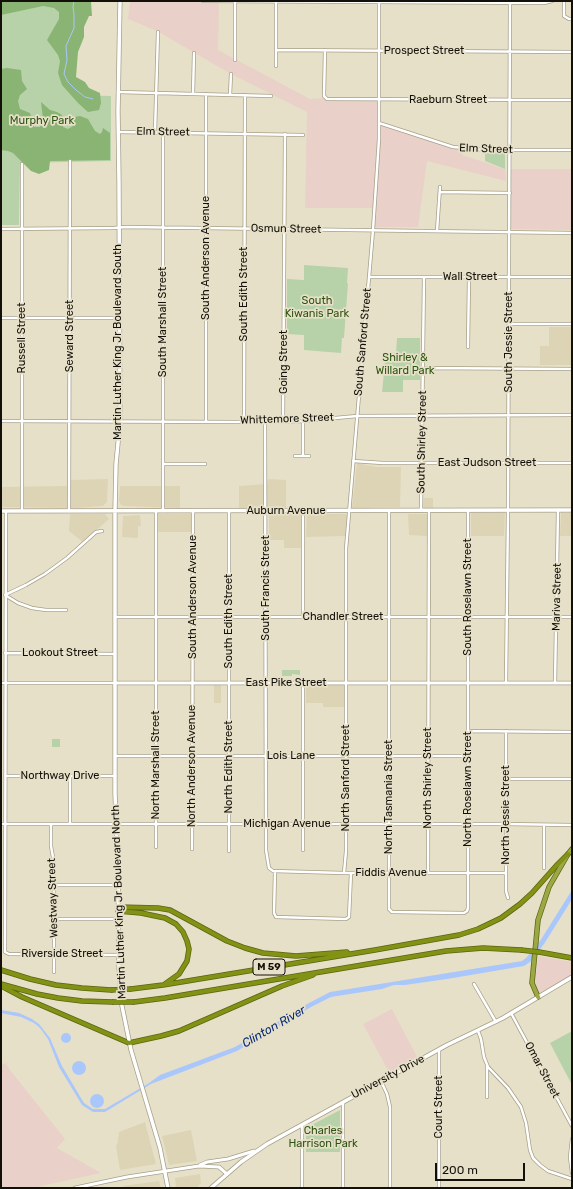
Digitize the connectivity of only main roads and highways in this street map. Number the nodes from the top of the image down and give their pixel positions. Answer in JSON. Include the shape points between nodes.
{"nodes":[{"id":1,"x":120,"y":1,"type":"edge"},
{"id":2,"x":115,"y":510,"type":"junction"},
{"id":3,"x":572,"y":510,"type":"edge"},
{"id":4,"x":1,"y":511,"type":"edge"},
{"id":5,"x":115,"y":683,"type":"joint"},
{"id":6,"x":572,"y":849,"type":"edge"},
{"id":7,"x":568,"y":854,"type":"junction"},
{"id":8,"x":118,"y":909,"type":"junction"},
{"id":9,"x":375,"y":950,"type":"junction"},
{"id":10,"x":572,"y":958,"type":"edge"},
{"id":11,"x":1,"y":970,"type":"edge"},
{"id":12,"x":323,"y":971,"type":"junction"},
{"id":13,"x":572,"y":977,"type":"edge"},
{"id":14,"x":1,"y":985,"type":"edge"},
{"id":15,"x":163,"y":985,"type":"junction"},
{"id":16,"x":538,"y":997,"type":"junction"},
{"id":17,"x":130,"y":1043,"type":"junction"},
{"id":18,"x":168,"y":1188,"type":"edge"},
{"id":19,"x":211,"y":1188,"type":"edge"}],
"edges":[{"from":1,"to":2,"type":"main road","name":"Martin Luther King Jr Boulevard South","via":[[120,422],[115,469]]},
{"from":2,"to":3,"type":"main road","name":"Auburn Avenue"},
{"from":2,"to":4,"type":"main road","name":"Auburn Avenue"},
{"from":2,"to":5,"type":"main road","name":"Martin Luther King Jr Boulevard South"},
{"from":5,"to":8,"type":"main road","name":"Martin Luther King Jr Boulevard North"},
{"from":6,"to":7,"type":"highway","number":"M 59"},
{"from":7,"to":9,"type":"highway","number":"M 59","via":[[520,904],[485,926],[459,935]]},
{"from":7,"to":16,"type":"highway","via":[[546,894],[538,920],[532,983]]},
{"from":8,"to":9,"type":"highway","via":[[170,910],[232,944],[270,954],[296,956]]},
{"from":8,"to":15,"type":"highway","via":[[165,918],[184,932],[189,949],[186,964],[179,974]]},
{"from":8,"to":17,"type":"main road","name":"Martin Luther King Jr Boulevard North","via":[[121,993]]},
{"from":9,"to":15,"type":"highway","number":"M 59"},
{"from":10,"to":12,"type":"highway","number":"M 59","bridge":true,"via":[[539,952],[483,948],[454,950]]},
{"from":11,"to":15,"type":"highway","number":"M 59","bridge":true,"via":[[56,985],[82,988],[111,990]]},
{"from":12,"to":14,"type":"highway","number":"M 59","bridge":true,"via":[[134,1002],[82,1001]]},
{"from":12,"to":17,"type":"highway","via":[[178,1031]]},
{"from":13,"to":16,"type":"main road","name":"University Drive"},
{"from":14,"to":17,"type":"highway","via":[[22,997]]},
{"from":16,"to":19,"type":"main road","name":"University Drive","via":[[496,1022],[302,1124],[256,1151]]},
{"from":17,"to":18,"type":"main road","name":"Martin Luther King Jr Boulevard North","via":[[160,1148]]}]}
